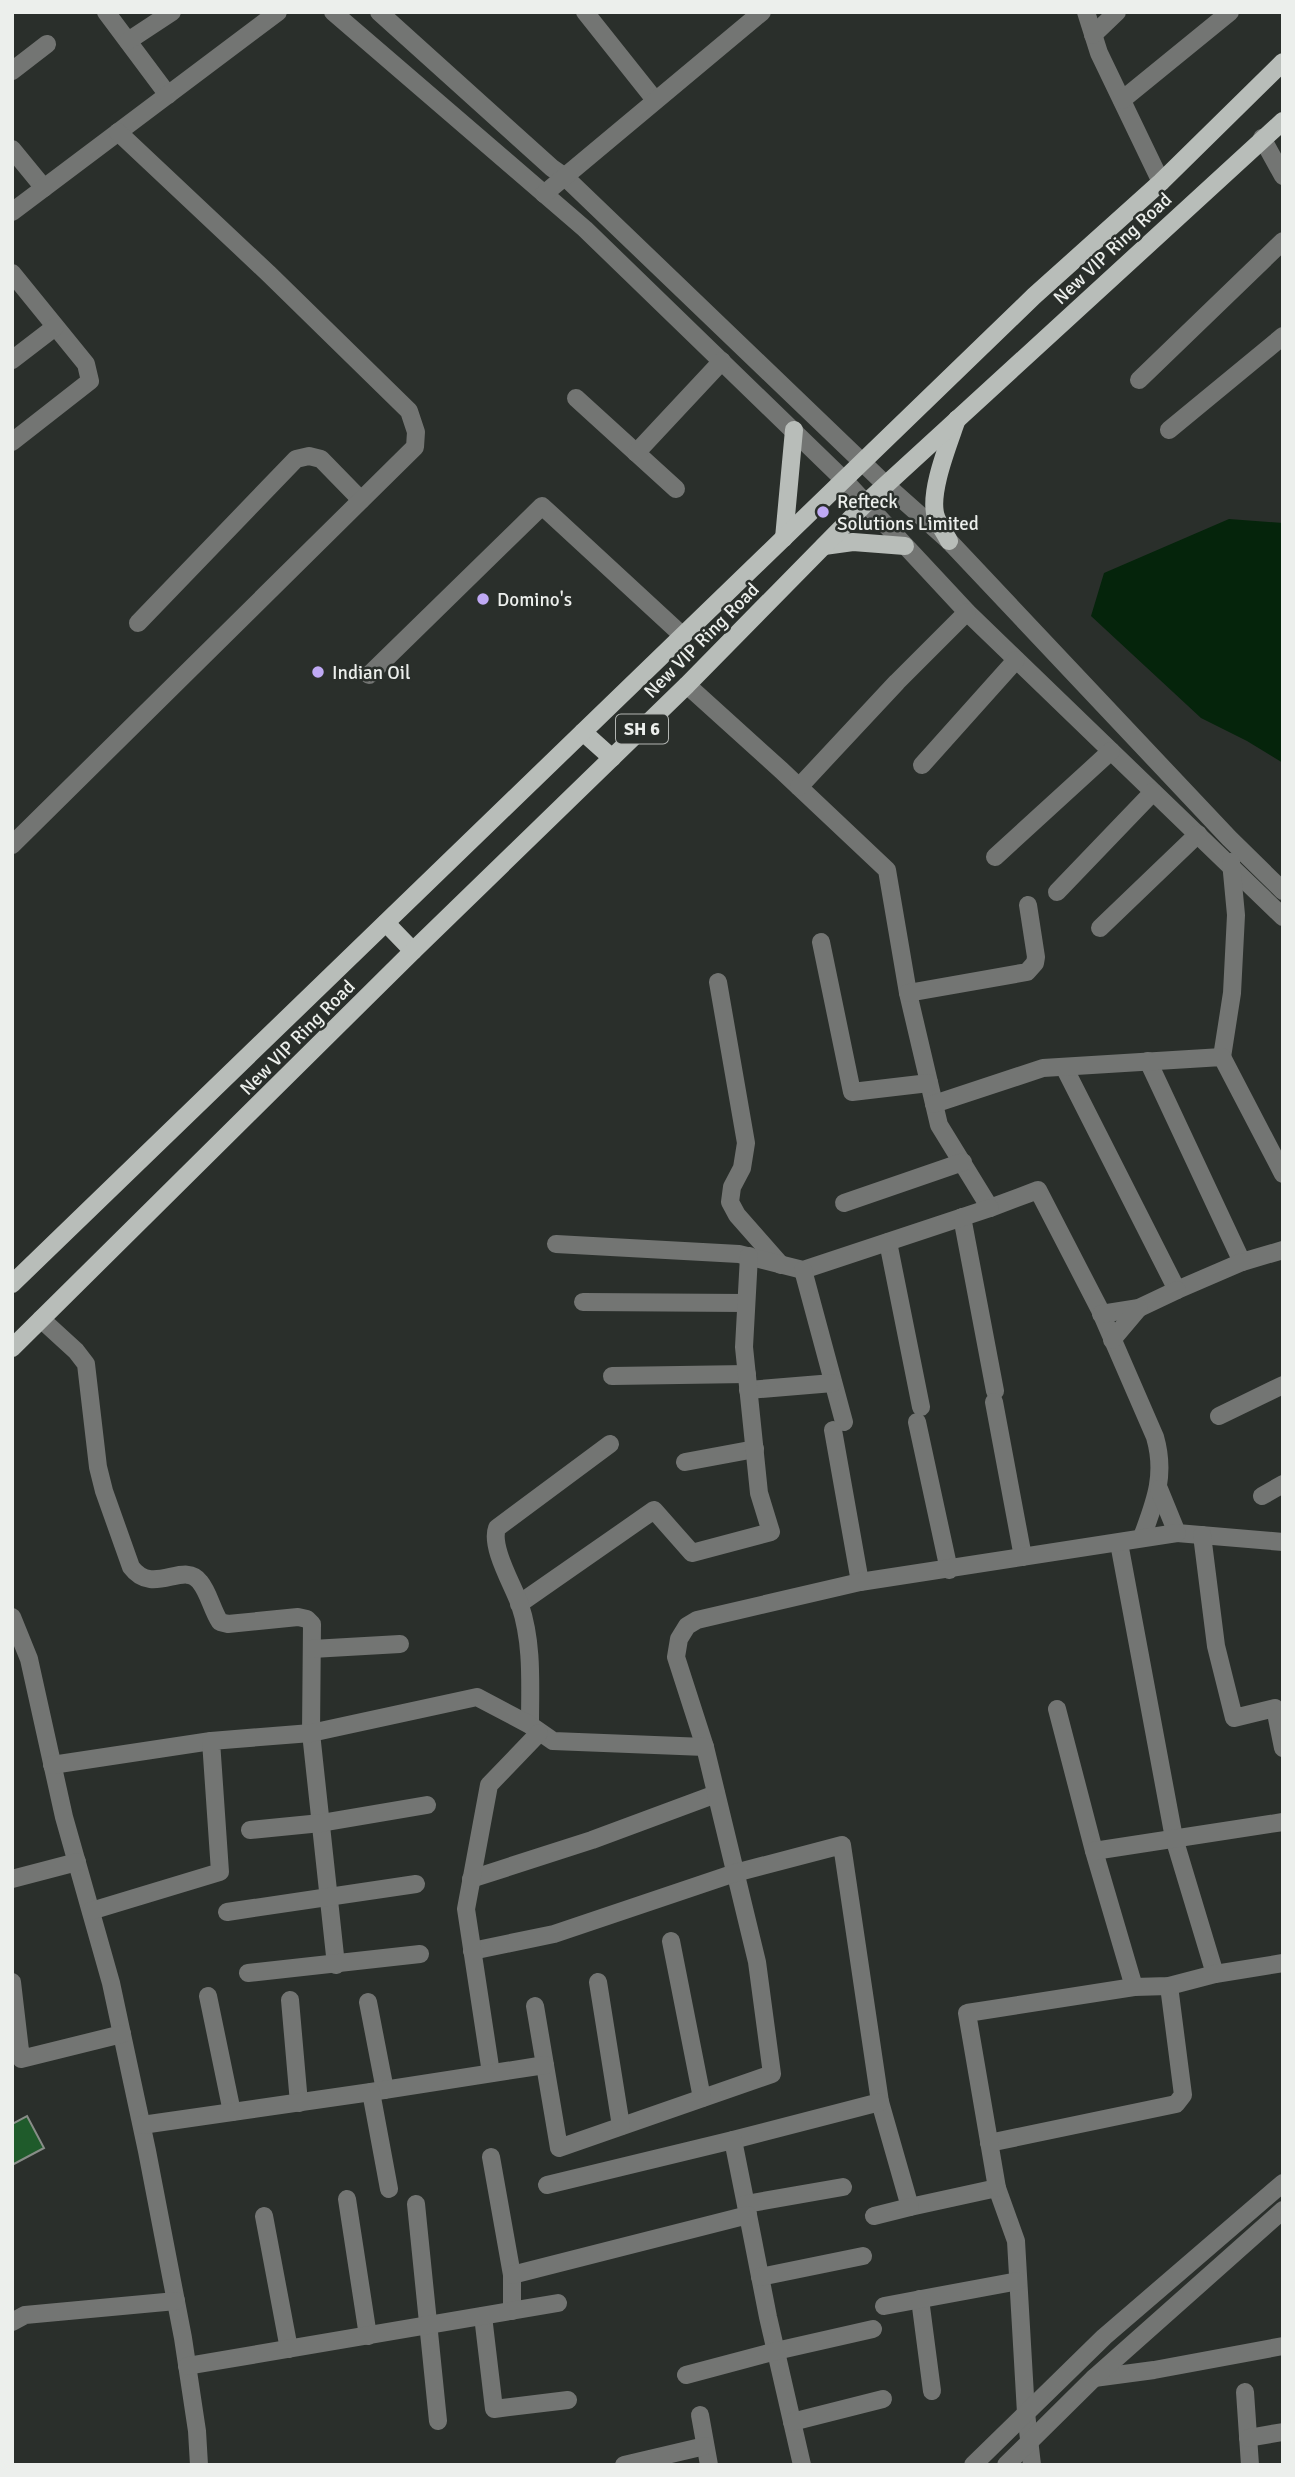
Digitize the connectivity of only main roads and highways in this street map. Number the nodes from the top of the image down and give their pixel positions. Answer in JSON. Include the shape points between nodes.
{"nodes":[{"id":1,"x":1283,"y":62,"type":"edge"},
{"id":2,"x":1283,"y":121,"type":"edge"},
{"id":3,"x":957,"y":419,"type":"junction"},
{"id":4,"x":794,"y":430,"type":"road end"},
{"id":5,"x":783,"y":538,"type":"junction"},
{"id":6,"x":949,"y":541,"type":"road end"},
{"id":7,"x":824,"y":546,"type":"junction"},
{"id":8,"x":905,"y":546,"type":"road end"},
{"id":9,"x":583,"y":732,"type":"junction"},
{"id":10,"x":612,"y":758,"type":"junction"},
{"id":11,"x":386,"y":923,"type":"junction"},
{"id":12,"x":413,"y":951,"type":"junction"},
{"id":13,"x":12,"y":1284,"type":"edge"},
{"id":14,"x":12,"y":1348,"type":"edge"}],
"edges":[{"from":1,"to":5,"type":"main road","name":"New VIP Ring Road","number":"SH 6"},
{"from":2,"to":3,"type":"main road","name":"New VIP Ring Road","number":"SH 6"},
{"from":3,"to":6,"type":"main road","via":[[934,502],[935,515]]},
{"from":3,"to":7,"type":"main road","name":"New VIP Ring Road","number":"SH 6"},
{"from":4,"to":5,"type":"main road"},
{"from":5,"to":9,"type":"main road","name":"New VIP Ring Road","number":"SH 6"},
{"from":7,"to":8,"type":"main road","via":[[872,542]]},
{"from":7,"to":10,"type":"main road","name":"New VIP Ring Road","number":"SH 6"},
{"from":9,"to":10,"type":"main road"},
{"from":9,"to":11,"type":"main road","name":"New VIP Ring Road","number":"SH 6"},
{"from":10,"to":12,"type":"main road","name":"New VIP Ring Road","number":"SH 6"},
{"from":11,"to":12,"type":"main road"},
{"from":11,"to":13,"type":"main road","name":"New VIP Ring Road","number":"SH 6"},
{"from":12,"to":14,"type":"main road","name":"New VIP Ring Road","number":"SH 6"}]}
